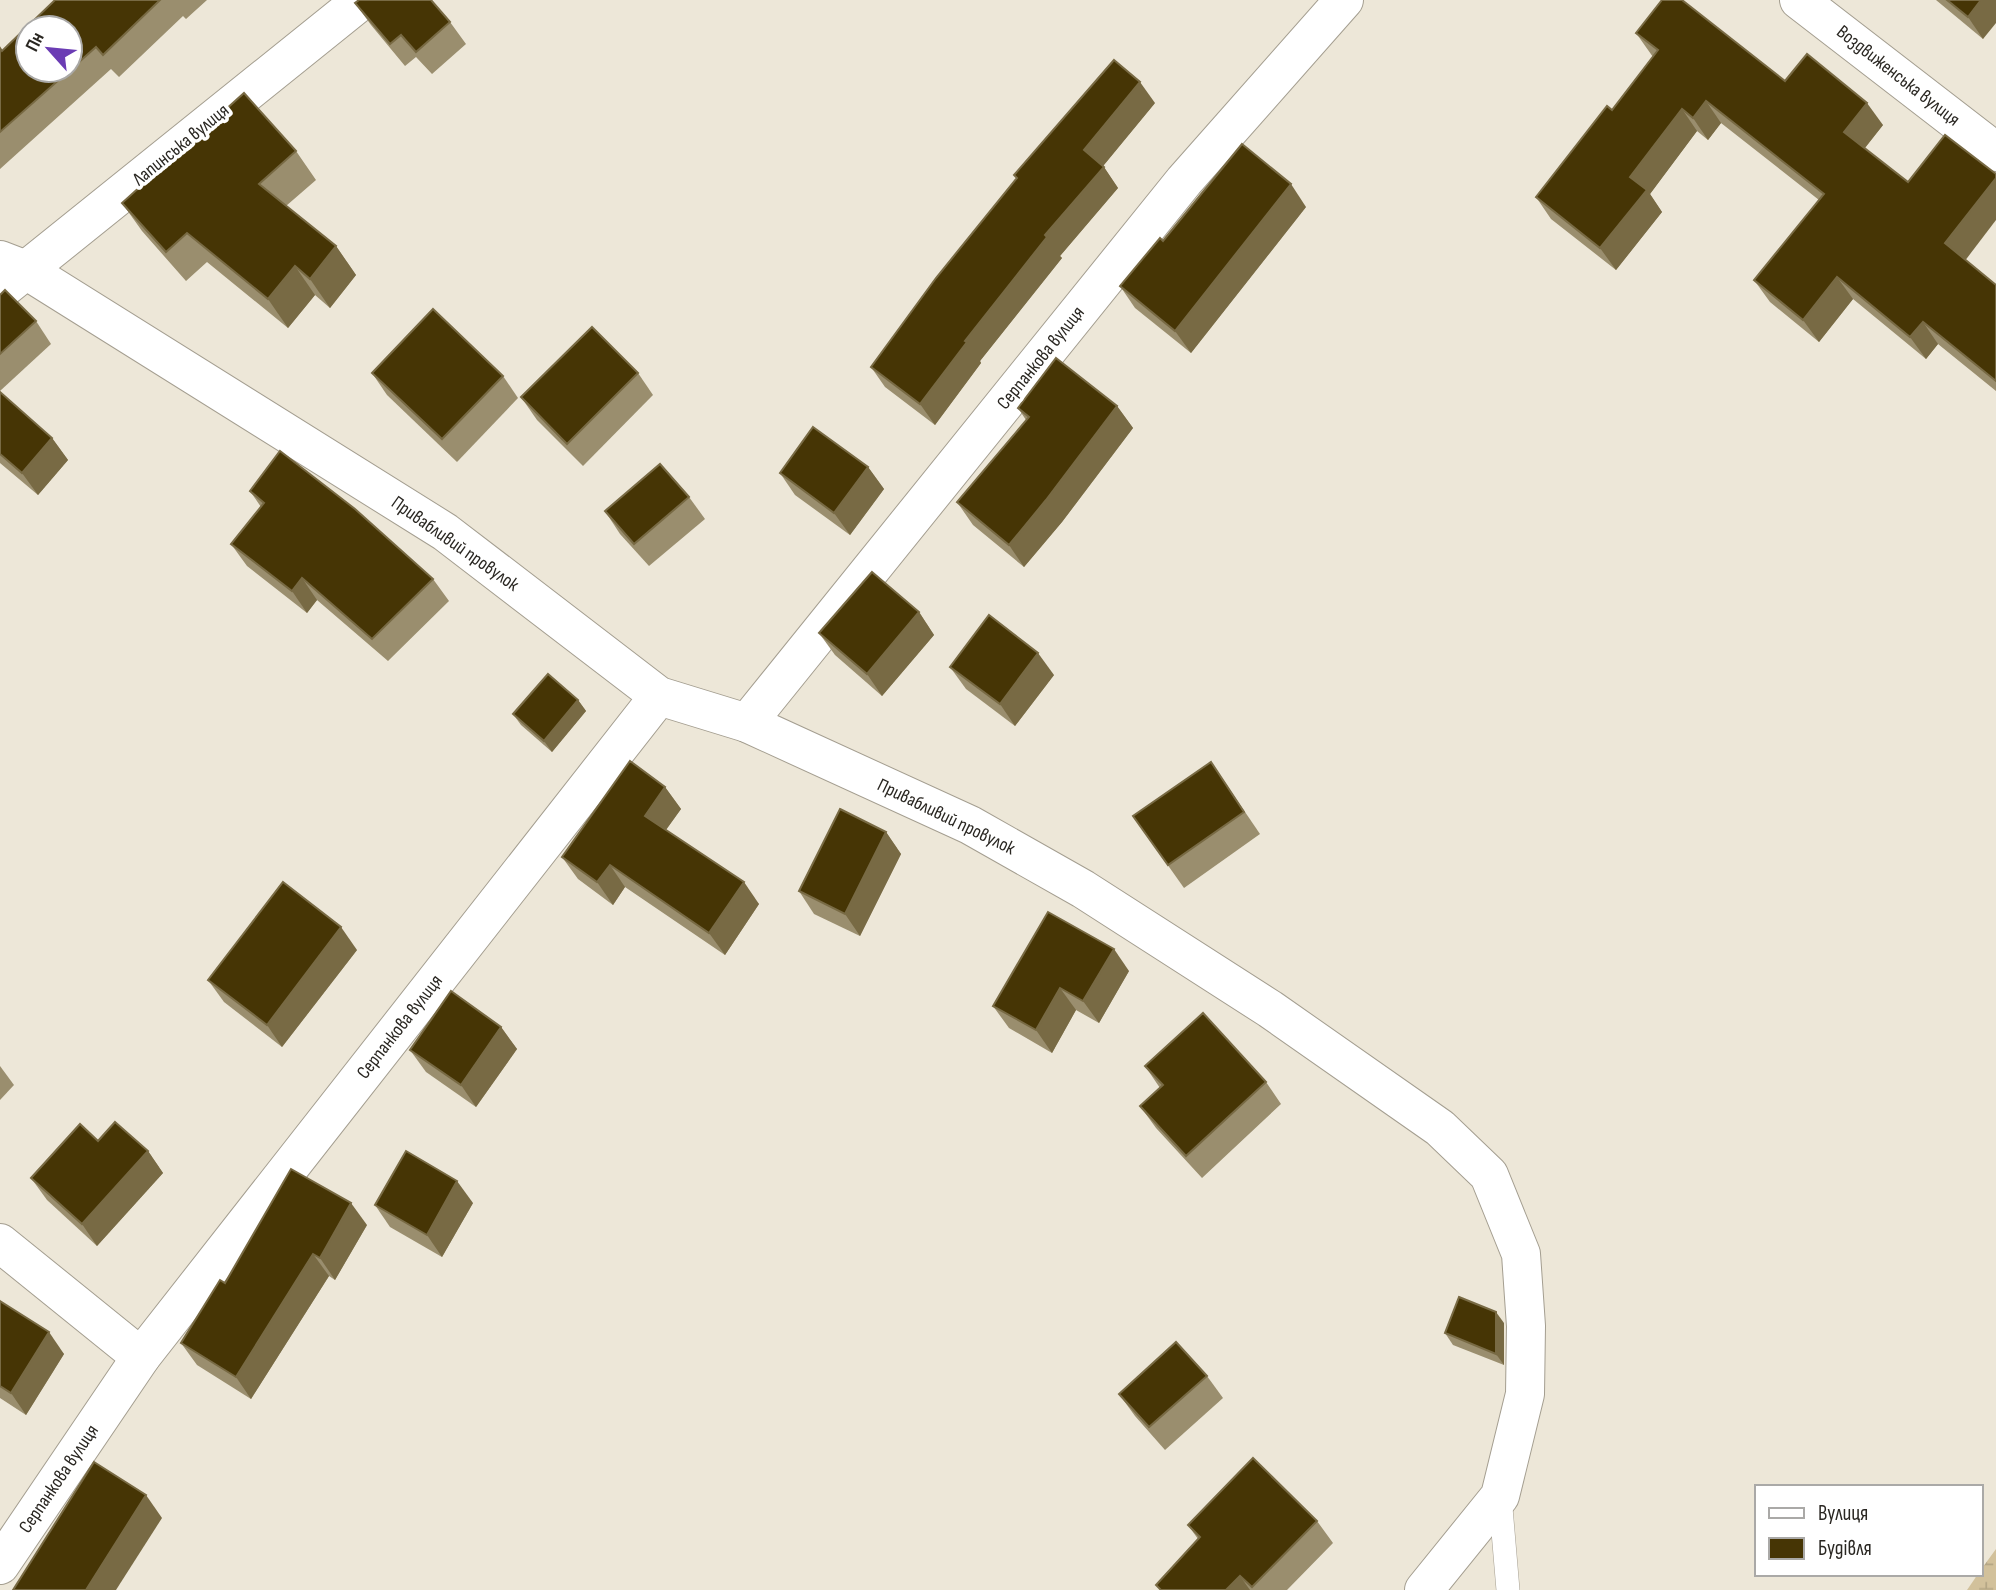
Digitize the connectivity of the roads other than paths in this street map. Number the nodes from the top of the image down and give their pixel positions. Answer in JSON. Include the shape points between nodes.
{"nodes":[{"id":1,"x":362,"y":0,"type":"edge"},
{"id":2,"x":1344,"y":0,"type":"edge"},
{"id":3,"x":1799,"y":0,"type":"edge"},
{"id":4,"x":1996,"y":152,"type":"edge"},
{"id":5,"x":9,"y":273,"type":"edge"},
{"id":6,"x":659,"y":696,"type":"junction"},
{"id":7,"x":747,"y":723,"type":"junction"},
{"id":8,"x":0,"y":1243,"type":"edge"},
{"id":9,"x":141,"y":1357,"type":"junction"},
{"id":10,"x":1500,"y":1496,"type":"junction"},
{"id":11,"x":0,"y":1565,"type":"edge"},
{"id":12,"x":1424,"y":1590,"type":"edge"},
{"id":13,"x":1508,"y":1590,"type":"edge"}],
"edges":[{"from":1,"to":5,"type":"street","name":"Лапинська вулиця"},
{"from":2,"to":7,"type":"street","name":"Серпанкова вулиця","via":[[1184,181]]},
{"from":3,"to":4,"type":"street","name":"Воздвиженська вулиця"},
{"from":5,"to":6,"type":"street","name":"Привабливий провулок","via":[[445,532]]},
{"from":6,"to":7,"type":"street","name":"Привабливий провулок"},
{"from":6,"to":9,"type":"street","name":"Серпанкова вулиця"},
{"from":7,"to":10,"type":"street","name":"Привабливий провулок","via":[[970,825],[1083,889],[1391,1093],[1440,1128],[1489,1175],[1521,1254],[1526,1326],[1525,1394]]},
{"from":8,"to":9,"type":"street"},
{"from":9,"to":11,"type":"street","name":"Серпанкова вулиця"},
{"from":10,"to":12,"type":"street","name":"Привабливий провулок"},
{"from":10,"to":13,"type":"lane"}]}
